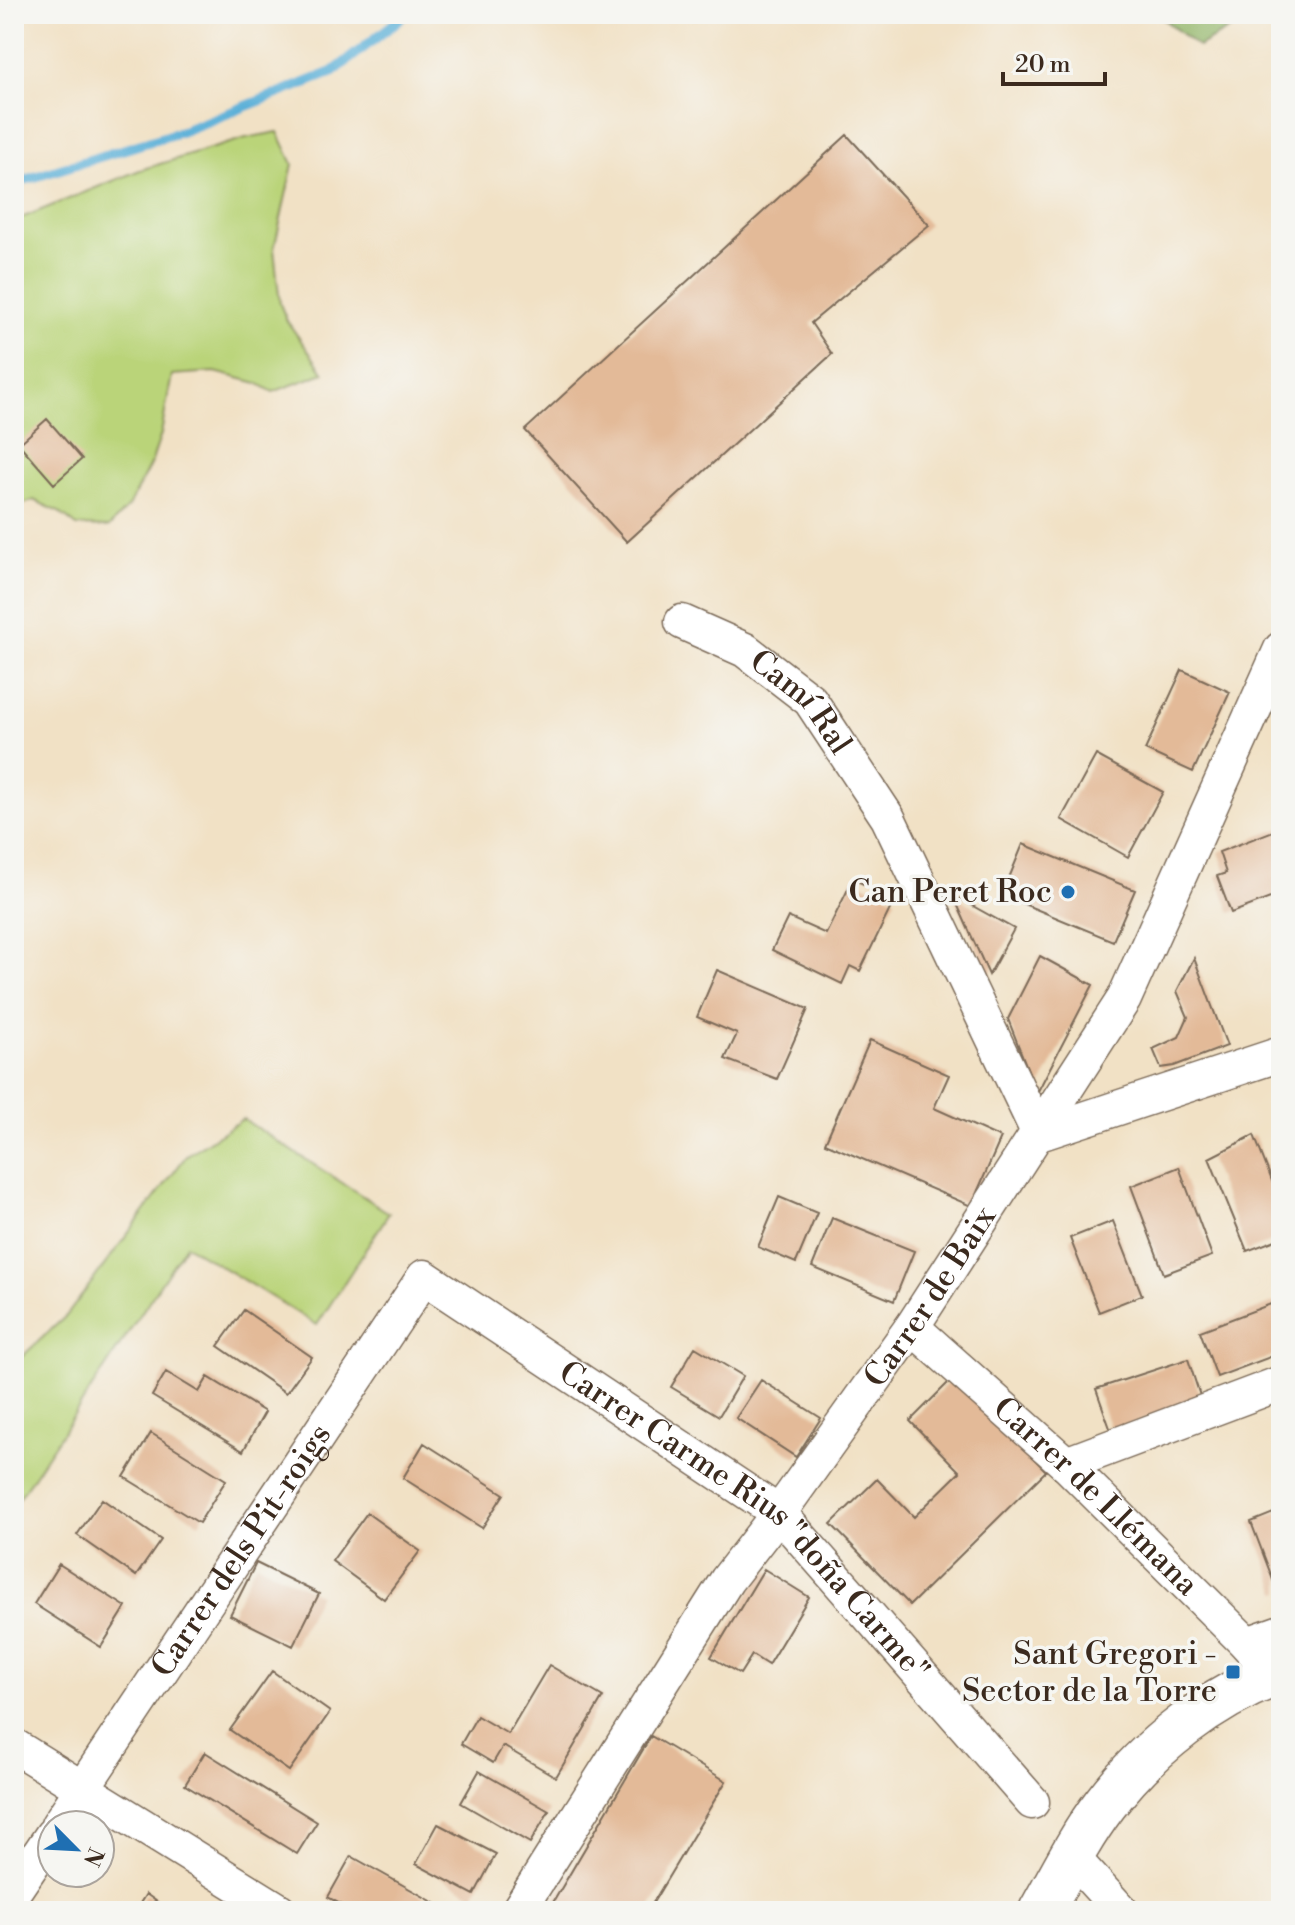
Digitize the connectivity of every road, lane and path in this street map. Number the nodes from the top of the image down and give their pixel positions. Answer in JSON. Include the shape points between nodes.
{"nodes":[{"id":1,"x":682,"y":622,"type":"dead end"},
{"id":2,"x":1281,"y":649,"type":"edge"},
{"id":3,"x":1281,"y":1054,"type":"edge"},
{"id":4,"x":1039,"y":1134,"type":"junction"},
{"id":5,"x":424,"y":1277,"type":"joint"},
{"id":6,"x":912,"y":1327,"type":"junction"},
{"id":7,"x":1281,"y":1383,"type":"edge"},
{"id":8,"x":1066,"y":1464,"type":"junction"},
{"id":9,"x":779,"y":1513,"type":"junction"},
{"id":10,"x":1281,"y":1632,"type":"edge"},
{"id":11,"x":1267,"y":1664,"type":"edge"},
{"id":12,"x":14,"y":1746,"type":"edge"},
{"id":13,"x":83,"y":1788,"type":"junction"},
{"id":14,"x":1032,"y":1802,"type":"dead end"},
{"id":15,"x":69,"y":1809,"type":"edge"},
{"id":16,"x":1071,"y":1856,"type":"junction"},
{"id":17,"x":36,"y":1859,"type":"edge"},
{"id":18,"x":14,"y":1891,"type":"edge"},
{"id":19,"x":280,"y":1911,"type":"edge"},
{"id":20,"x":518,"y":1911,"type":"edge"},
{"id":21,"x":1041,"y":1911,"type":"edge"},
{"id":22,"x":1121,"y":1911,"type":"edge"}],
"edges":[{"from":1,"to":4,"type":"street","name":"Camí Ral","via":[[745,650],[810,700],[888,818]]},
{"from":2,"to":4,"type":"street","name":"Carrer de Baix","via":[[1124,999]]},
{"from":3,"to":4,"type":"street"},
{"from":4,"to":6,"type":"street","name":"Carrer de Baix"},
{"from":5,"to":9,"type":"street","name":"Carrer Carme Rius \"doña Carme\""},
{"from":5,"to":13,"type":"street","name":"Carrer dels Pit-roigs"},
{"from":6,"to":8,"type":"street","name":"Carrer de Llémana"},
{"from":6,"to":9,"type":"street","name":"Carrer de Baix"},
{"from":7,"to":8,"type":"street"},
{"from":8,"to":11,"type":"street","name":"Carrer de Llémana"},
{"from":9,"to":14,"type":"street","name":"Carrer Carme Rius \"doña Carme\""},
{"from":9,"to":20,"type":"street","name":"Carrer de Baix","via":[[727,1580]]},
{"from":10,"to":11,"type":"street"},
{"from":11,"to":16,"type":"main road","via":[[1163,1741],[1104,1805]]},
{"from":12,"to":13,"type":"street"},
{"from":13,"to":15,"type":"street","name":"Carrer dels Pit-roigs"},
{"from":13,"to":19,"type":"street"},
{"from":16,"to":21,"type":"main road"},
{"from":16,"to":22,"type":"street"},
{"from":17,"to":18,"type":"street"}]}
